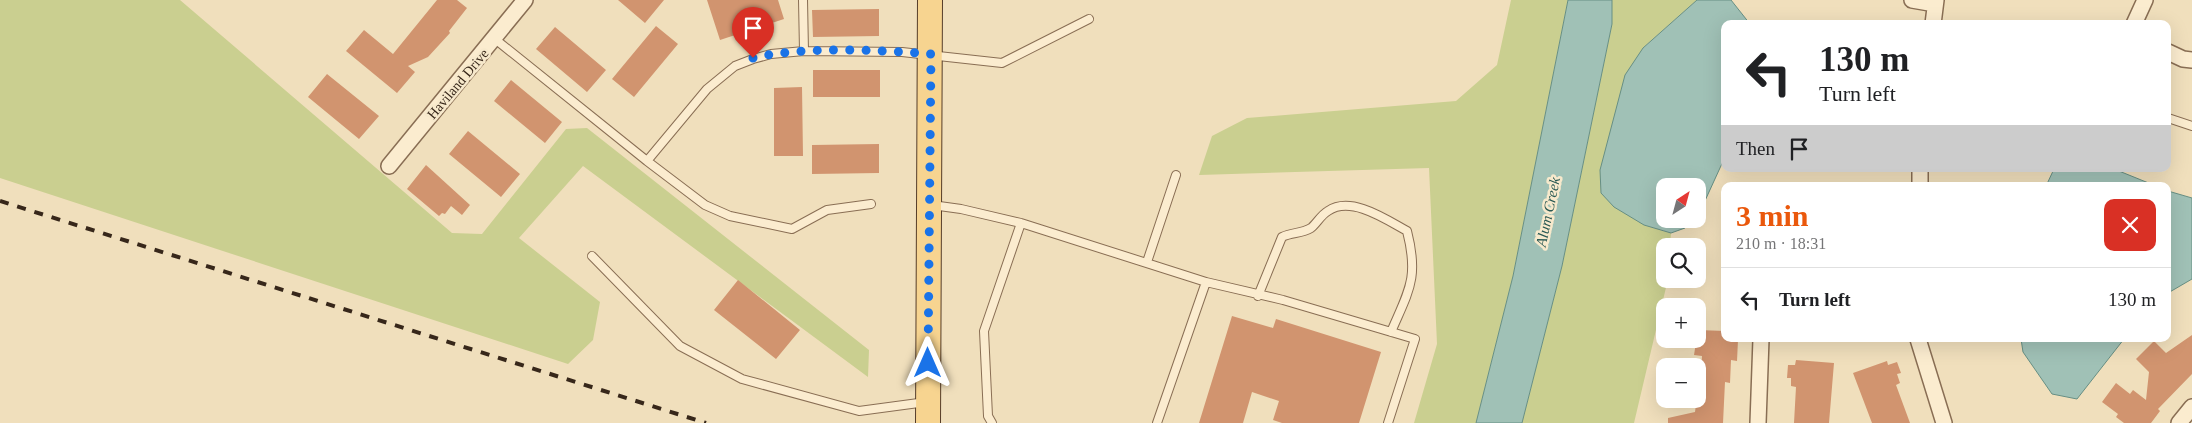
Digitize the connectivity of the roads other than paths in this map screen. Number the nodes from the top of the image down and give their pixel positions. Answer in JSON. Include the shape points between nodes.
{"nodes":[{"id":1,"x":525,"y":0,"type":"edge"},
{"id":2,"x":803,"y":0,"type":"edge"},
{"id":3,"x":930,"y":0,"type":"edge"},
{"id":4,"x":1912,"y":0,"type":"edge"},
{"id":5,"x":2146,"y":0,"type":"edge"},
{"id":6,"x":1936,"y":2,"type":"edge"},
{"id":7,"x":1089,"y":19,"type":"dead end"},
{"id":8,"x":1934,"y":20,"type":"edge"},
{"id":9,"x":2136,"y":20,"type":"edge"},
{"id":10,"x":495,"y":38,"type":"junction"},
{"id":11,"x":804,"y":52,"type":"junction"},
{"id":12,"x":2171,"y":53,"type":"edge"},
{"id":13,"x":931,"y":54,"type":"junction"},
{"id":14,"x":2192,"y":60,"type":"edge"},
{"id":15,"x":2171,"y":119,"type":"edge"},
{"id":16,"x":2192,"y":126,"type":"edge"},
{"id":17,"x":647,"y":161,"type":"junction"},
{"id":18,"x":389,"y":166,"type":"dead end"},
{"id":19,"x":1176,"y":175,"type":"dead end"},
{"id":20,"x":871,"y":204,"type":"dead end"},
{"id":21,"x":930,"y":205,"type":"junction"},
{"id":22,"x":1021,"y":223,"type":"junction"},
{"id":23,"x":592,"y":256,"type":"dead end"},
{"id":24,"x":1147,"y":262,"type":"junction"},
{"id":25,"x":1206,"y":282,"type":"junction"},
{"id":26,"x":1258,"y":296,"type":"junction"},
{"id":27,"x":1391,"y":332,"type":"junction"},
{"id":28,"x":1761,"y":342,"type":"edge"},
{"id":29,"x":1919,"y":342,"type":"edge"},
{"id":30,"x":2192,"y":408,"type":"edge"},
{"id":31,"x":928,"y":413,"type":"edge"},
{"id":32,"x":992,"y":423,"type":"edge"},
{"id":33,"x":1157,"y":423,"type":"edge"},
{"id":34,"x":1388,"y":423,"type":"edge"},
{"id":35,"x":1758,"y":423,"type":"edge"},
{"id":36,"x":1944,"y":423,"type":"edge"},
{"id":37,"x":2179,"y":423,"type":"edge"}],
"edges":[{"from":1,"to":10,"type":"street","name":"Haviland Drive"},
{"from":2,"to":11,"type":"lane"},
{"from":3,"to":13,"type":"main road"},
{"from":4,"to":6,"type":"street"},
{"from":5,"to":9,"type":"street"},
{"from":6,"to":8,"type":"street"},
{"from":7,"to":13,"type":"lane","via":[[1002,63]]},
{"from":10,"to":17,"type":"lane"},
{"from":10,"to":18,"type":"street","name":"Haviland Drive"},
{"from":11,"to":13,"type":"lane"},
{"from":11,"to":17,"type":"lane","via":[[771,54],[735,66],[707,89]]},
{"from":12,"to":14,"type":"street"},
{"from":13,"to":21,"type":"main road"},
{"from":15,"to":16,"type":"lane"},
{"from":17,"to":20,"type":"lane","via":[[705,204],[730,216],[792,228],[827,210]]},
{"from":19,"to":24,"type":"lane"},
{"from":21,"to":22,"type":"lane"},
{"from":21,"to":31,"type":"main road"},
{"from":22,"to":24,"type":"lane"},
{"from":22,"to":32,"type":"lane","via":[[984,331],[988,416]]},
{"from":23,"to":31,"type":"lane","via":[[680,346],[742,379],[859,411]]},
{"from":24,"to":25,"type":"lane"},
{"from":25,"to":26,"type":"lane"},
{"from":25,"to":33,"type":"lane"},
{"from":26,"to":27,"type":"lane","via":[[1283,300]]},
{"from":26,"to":27,"type":"lane","via":[[1282,237],[1306,230],[1328,210],[1343,206],[1375,212],[1407,232],[1413,255],[1412,280]]},
{"from":27,"to":34,"type":"lane","via":[[1415,339]]},
{"from":28,"to":35,"type":"street"},
{"from":29,"to":36,"type":"street"},
{"from":30,"to":37,"type":"street"}]}
